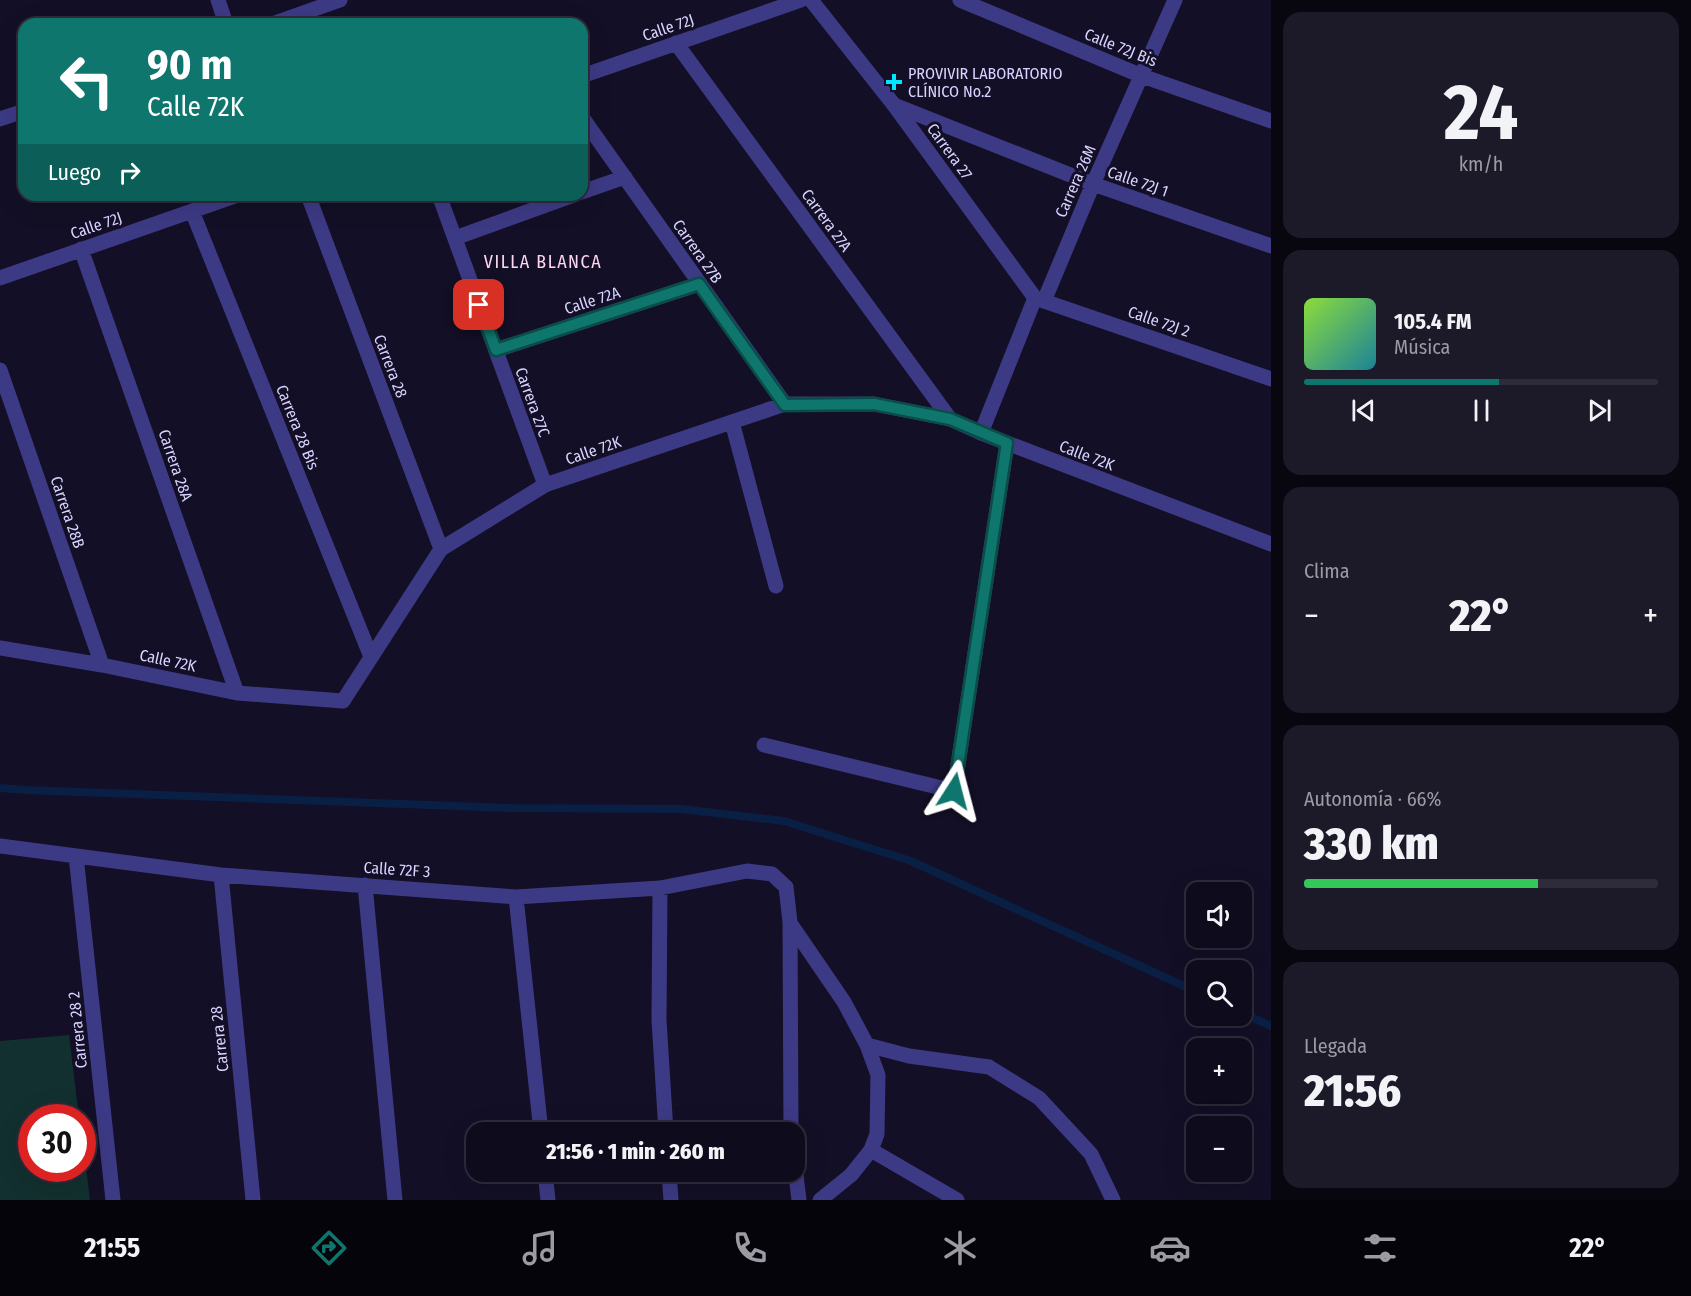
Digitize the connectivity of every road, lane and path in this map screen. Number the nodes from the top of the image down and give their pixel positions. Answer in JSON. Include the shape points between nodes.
{"nodes":[{"id":1,"x":218,"y":0,"type":"edge"},
{"id":2,"x":340,"y":0,"type":"edge"},
{"id":3,"x":801,"y":0,"type":"edge"},
{"id":4,"x":811,"y":0,"type":"edge"},
{"id":5,"x":960,"y":0,"type":"edge"},
{"id":6,"x":1175,"y":0,"type":"edge"},
{"id":7,"x":224,"y":18,"type":"edge"},
{"id":8,"x":289,"y":18,"type":"edge"},
{"id":9,"x":676,"y":43,"type":"junction"},
{"id":10,"x":588,"y":74,"type":"edge"},
{"id":11,"x":1142,"y":76,"type":"junction"},
{"id":12,"x":894,"y":105,"type":"junction"},
{"id":13,"x":18,"y":113,"type":"edge"},
{"id":14,"x":0,"y":119,"type":"edge"},
{"id":15,"x":1271,"y":122,"type":"edge"},
{"id":16,"x":588,"y":125,"type":"edge"},
{"id":17,"x":625,"y":177,"type":"junction"},
{"id":18,"x":1093,"y":184,"type":"junction"},
{"id":19,"x":588,"y":190,"type":"edge"},
{"id":20,"x":221,"y":201,"type":"edge"},
{"id":21,"x":310,"y":201,"type":"edge"},
{"id":22,"x":441,"y":201,"type":"edge"},
{"id":23,"x":557,"y":201,"type":"edge"},
{"id":24,"x":192,"y":211,"type":"junction"},
{"id":25,"x":455,"y":238,"type":"junction"},
{"id":26,"x":1271,"y":246,"type":"edge"},
{"id":27,"x":81,"y":249,"type":"junction"},
{"id":28,"x":0,"y":278,"type":"edge"},
{"id":29,"x":699,"y":284,"type":"junction"},
{"id":30,"x":1039,"y":299,"type":"junction"},
{"id":31,"x":496,"y":350,"type":"junction"},
{"id":32,"x":0,"y":370,"type":"edge"},
{"id":33,"x":1271,"y":379,"type":"edge"},
{"id":34,"x":785,"y":405,"type":"junction"},
{"id":35,"x":950,"y":419,"type":"junction"},
{"id":36,"x":732,"y":422,"type":"junction"},
{"id":37,"x":981,"y":433,"type":"junction"},
{"id":38,"x":1007,"y":443,"type":"junction"},
{"id":39,"x":544,"y":485,"type":"junction"},
{"id":40,"x":1271,"y":544,"type":"edge"},
{"id":41,"x":441,"y":549,"type":"junction"},
{"id":42,"x":776,"y":586,"type":"dead end"},
{"id":43,"x":0,"y":648,"type":"edge"},
{"id":44,"x":371,"y":657,"type":"junction"},
{"id":45,"x":102,"y":665,"type":"junction"},
{"id":46,"x":237,"y":693,"type":"junction"},
{"id":47,"x":764,"y":745,"type":"dead end"},
{"id":48,"x":0,"y":846,"type":"edge"},
{"id":49,"x":76,"y":856,"type":"junction"},
{"id":50,"x":221,"y":875,"type":"junction"},
{"id":51,"x":365,"y":885,"type":"junction"},
{"id":52,"x":660,"y":888,"type":"junction"},
{"id":53,"x":516,"y":897,"type":"junction"},
{"id":54,"x":790,"y":922,"type":"junction"},
{"id":55,"x":867,"y":1045,"type":"junction"},
{"id":56,"x":540,"y":1122,"type":"edge"},
{"id":57,"x":665,"y":1122,"type":"edge"},
{"id":58,"x":791,"y":1122,"type":"edge"},
{"id":59,"x":871,"y":1150,"type":"junction"},
{"id":60,"x":546,"y":1182,"type":"edge"},
{"id":61,"x":670,"y":1182,"type":"edge"},
{"id":62,"x":797,"y":1182,"type":"edge"},
{"id":63,"x":113,"y":1200,"type":"edge"},
{"id":64,"x":253,"y":1200,"type":"edge"},
{"id":65,"x":395,"y":1200,"type":"edge"},
{"id":66,"x":548,"y":1200,"type":"edge"},
{"id":67,"x":671,"y":1200,"type":"edge"},
{"id":68,"x":799,"y":1200,"type":"edge"},
{"id":69,"x":820,"y":1200,"type":"edge"},
{"id":70,"x":957,"y":1200,"type":"edge"},
{"id":71,"x":1113,"y":1200,"type":"edge"}],
"edges":[{"from":1,"to":7,"type":"street"},
{"from":2,"to":8,"type":"street"},
{"from":3,"to":9,"type":"street","name":"Calle 72J"},
{"from":4,"to":12,"type":"street","name":"Carrera 27"},
{"from":5,"to":11,"type":"street","name":"Calle 72J Bis"},
{"from":6,"to":11,"type":"street","name":"Carrera 26M"},
{"from":9,"to":10,"type":"street","name":"Calle 72J"},
{"from":9,"to":35,"type":"street","name":"Carrera 27A"},
{"from":11,"to":15,"type":"street","name":"Calle 72J Bis"},
{"from":11,"to":18,"type":"street","name":"Carrera 26M"},
{"from":12,"to":18,"type":"street","name":"Calle 72J 1"},
{"from":12,"to":30,"type":"street","name":"Carrera 27"},
{"from":13,"to":14,"type":"street"},
{"from":16,"to":17,"type":"street","name":"Carrera 27B"},
{"from":17,"to":19,"type":"street"},
{"from":17,"to":29,"type":"street","name":"Carrera 27B"},
{"from":18,"to":26,"type":"street","name":"Calle 72J 1"},
{"from":18,"to":30,"type":"street","name":"Carrera 26M"},
{"from":20,"to":24,"type":"street","name":"Calle 72J"},
{"from":21,"to":41,"type":"street","name":"Carrera 28"},
{"from":22,"to":25,"type":"street","name":"Carrera 27C"},
{"from":23,"to":25,"type":"street"},
{"from":24,"to":27,"type":"street","name":"Calle 72J"},
{"from":24,"to":44,"type":"street","name":"Carrera 28 Bis"},
{"from":25,"to":31,"type":"street","name":"Carrera 27C"},
{"from":27,"to":28,"type":"street","name":"Calle 72J"},
{"from":27,"to":46,"type":"street","name":"Carrera 28A"},
{"from":29,"to":31,"type":"street","name":"Calle 72A"},
{"from":29,"to":34,"type":"street","name":"Carrera 27B"},
{"from":30,"to":33,"type":"street","name":"Calle 72J 2"},
{"from":30,"to":37,"type":"street","name":"Carrera 26M"},
{"from":31,"to":39,"type":"street","name":"Carrera 27C"},
{"from":32,"to":45,"type":"street","name":"Carrera 28B"},
{"from":34,"to":35,"type":"street","name":"Calle 72K","via":[[874,404]]},
{"from":34,"to":36,"type":"street","name":"Calle 72K"},
{"from":35,"to":37,"type":"street","name":"Calle 72K"},
{"from":36,"to":39,"type":"street","name":"Calle 72K"},
{"from":36,"to":42,"type":"street"},
{"from":37,"to":38,"type":"street","name":"Calle 72K"},
{"from":38,"to":40,"type":"street","name":"Calle 72K"},
{"from":38,"to":47,"type":"street","via":[[954,791]]},
{"from":39,"to":41,"type":"street","name":"Calle 72K"},
{"from":41,"to":44,"type":"street","name":"Calle 72K"},
{"from":43,"to":45,"type":"street","name":"Calle 72K"},
{"from":44,"to":46,"type":"street","name":"Calle 72K","via":[[342,701]]},
{"from":45,"to":46,"type":"street","name":"Calle 72K"},
{"from":48,"to":49,"type":"street","name":"Calle 72F 3"},
{"from":49,"to":50,"type":"street","name":"Calle 72F 3"},
{"from":49,"to":63,"type":"street","name":"Carrera 28 2"},
{"from":50,"to":51,"type":"street","name":"Calle 72F 3"},
{"from":50,"to":64,"type":"street","name":"Carrera 28"},
{"from":51,"to":53,"type":"street","name":"Calle 72F 3"},
{"from":51,"to":65,"type":"street"},
{"from":52,"to":53,"type":"street","name":"Calle 72F 3"},
{"from":52,"to":54,"type":"street","name":"Calle 72F 3","via":[[747,871],[772,874],[786,888]]},
{"from":52,"to":57,"type":"street","via":[[659,1020]]},
{"from":53,"to":56,"type":"street"},
{"from":54,"to":55,"type":"street","via":[[844,1002]]},
{"from":54,"to":58,"type":"street"},
{"from":55,"to":59,"type":"street","via":[[878,1075],[877,1134]]},
{"from":55,"to":71,"type":"street","via":[[909,1056],[989,1066],[1039,1098],[1091,1154]]},
{"from":59,"to":69,"type":"street","via":[[851,1175]]},
{"from":59,"to":70,"type":"street"},
{"from":60,"to":66,"type":"street"},
{"from":61,"to":67,"type":"street"},
{"from":62,"to":68,"type":"street"}]}
